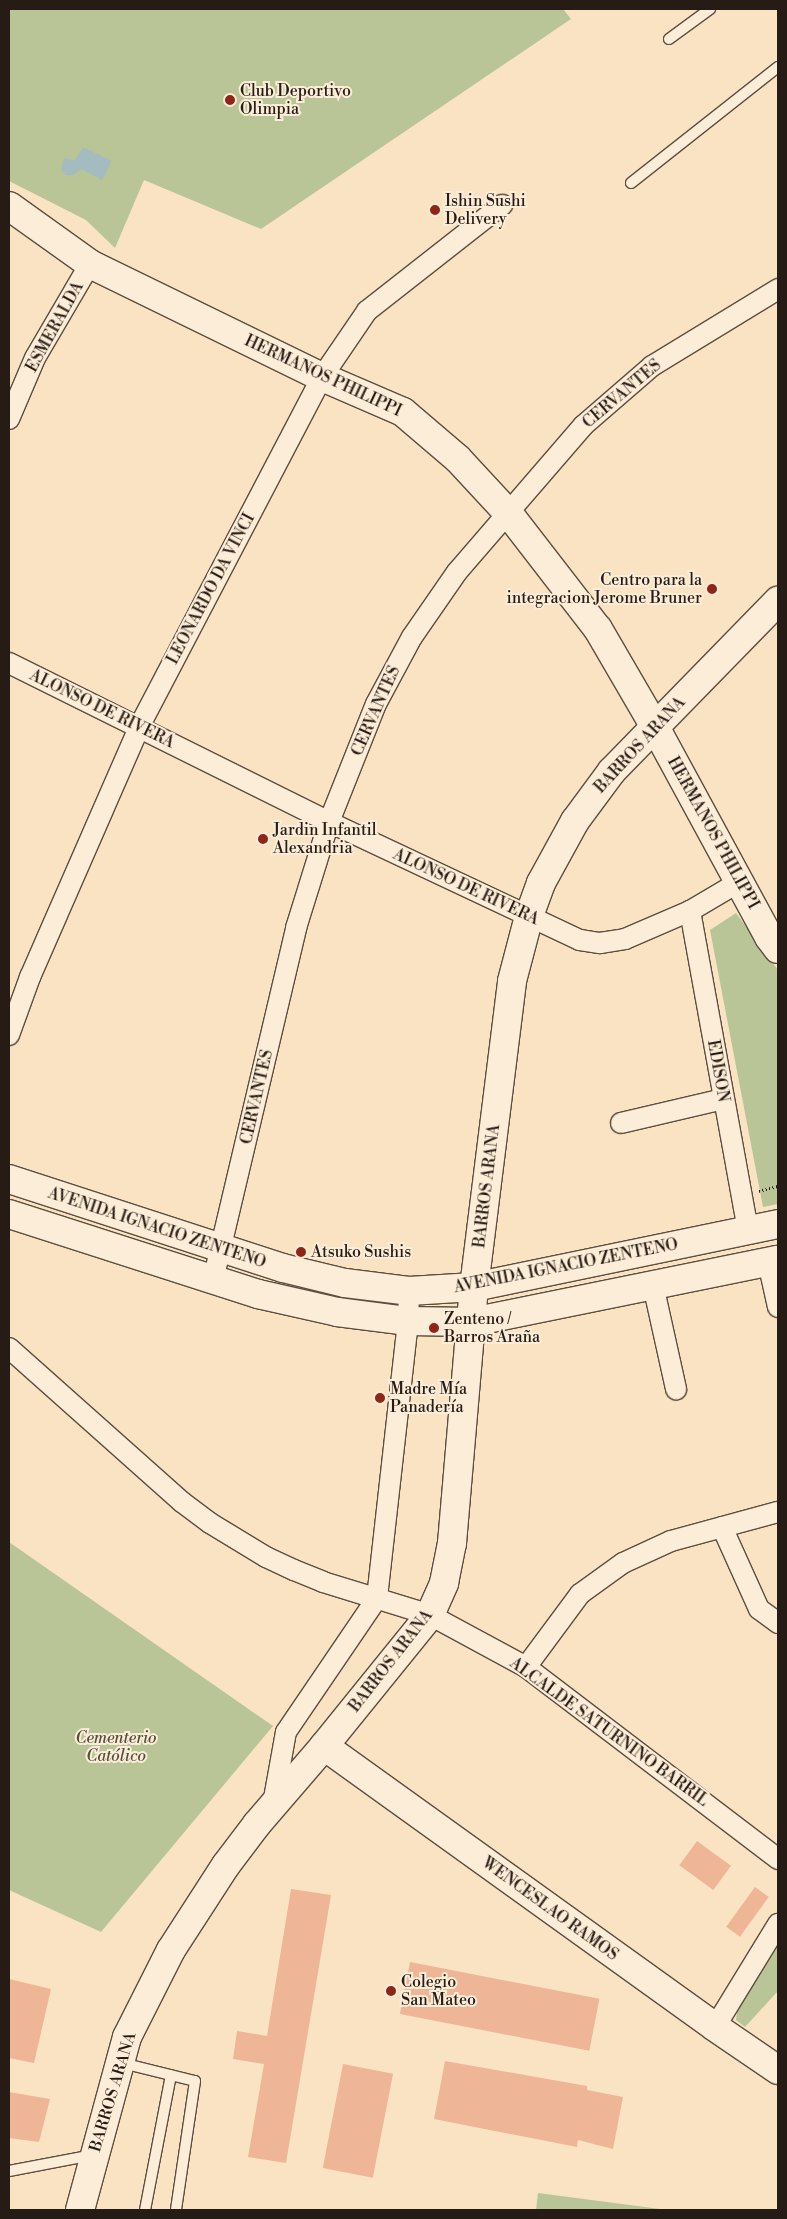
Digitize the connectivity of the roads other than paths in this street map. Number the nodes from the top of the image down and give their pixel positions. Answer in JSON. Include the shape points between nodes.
{"nodes":[{"id":1,"x":710,"y":9,"type":"edge"},
{"id":2,"x":669,"y":39,"type":"dead end"},
{"id":3,"x":778,"y":67,"type":"edge"},
{"id":4,"x":631,"y":183,"type":"dead end"},
{"id":5,"x":502,"y":205,"type":"dead end"},
{"id":6,"x":9,"y":206,"type":"edge"},
{"id":7,"x":90,"y":264,"type":"junction"},
{"id":8,"x":778,"y":289,"type":"edge"},
{"id":9,"x":322,"y":376,"type":"junction"},
{"id":10,"x":9,"y":419,"type":"edge"},
{"id":11,"x":509,"y":514,"type":"junction"},
{"id":12,"x":778,"y":601,"type":"edge"},
{"id":13,"x":9,"y":663,"type":"edge"},
{"id":14,"x":655,"y":727,"type":"junction"},
{"id":15,"x":139,"y":728,"type":"junction"},
{"id":16,"x":329,"y":822,"type":"junction"},
{"id":17,"x":739,"y":882,"type":"junction"},
{"id":18,"x":690,"y":911,"type":"junction"},
{"id":19,"x":529,"y":916,"type":"junction"},
{"id":20,"x":778,"y":949,"type":"edge"},
{"id":21,"x":9,"y":1035,"type":"edge"},
{"id":22,"x":723,"y":1099,"type":"junction"},
{"id":23,"x":621,"y":1123,"type":"dead end"},
{"id":24,"x":9,"y":1179,"type":"edge"},
{"id":25,"x":9,"y":1214,"type":"edge"},
{"id":26,"x":778,"y":1224,"type":"edge"},
{"id":27,"x":748,"y":1230,"type":"junction"},
{"id":28,"x":222,"y":1249,"type":"junction"},
{"id":29,"x":773,"y":1261,"type":"edge"},
{"id":30,"x":213,"y":1280,"type":"junction"},
{"id":31,"x":653,"y":1285,"type":"junction"},
{"id":32,"x":474,"y":1287,"type":"junction"},
{"id":33,"x":409,"y":1291,"type":"junction"},
{"id":34,"x":778,"y":1307,"type":"edge"},
{"id":35,"x":408,"y":1321,"type":"junction"},
{"id":36,"x":472,"y":1322,"type":"junction"},
{"id":37,"x":9,"y":1348,"type":"edge"},
{"id":38,"x":676,"y":1388,"type":"dead end"},
{"id":39,"x":778,"y":1512,"type":"edge"},
{"id":40,"x":722,"y":1527,"type":"junction"},
{"id":41,"x":377,"y":1598,"type":"junction"},
{"id":42,"x":430,"y":1615,"type":"junction"},
{"id":43,"x":778,"y":1623,"type":"edge"},
{"id":44,"x":526,"y":1667,"type":"junction"},
{"id":45,"x":324,"y":1746,"type":"junction"},
{"id":46,"x":274,"y":1804,"type":"junction"},
{"id":47,"x":778,"y":1859,"type":"edge"},
{"id":48,"x":778,"y":1924,"type":"edge"},
{"id":49,"x":715,"y":2027,"type":"junction"},
{"id":50,"x":119,"y":2062,"type":"junction"},
{"id":51,"x":778,"y":2070,"type":"edge"},
{"id":52,"x":171,"y":2074,"type":"junction"},
{"id":53,"x":94,"y":2155,"type":"junction"},
{"id":54,"x":9,"y":2171,"type":"edge"},
{"id":55,"x":80,"y":2210,"type":"edge"},
{"id":56,"x":145,"y":2210,"type":"edge"},
{"id":57,"x":176,"y":2210,"type":"edge"}],
"edges":[{"from":1,"to":2,"type":"lane"},
{"from":3,"to":4,"type":"lane"},
{"from":5,"to":9,"type":"street","name":"LEONARDO DA VINCI","via":[[367,311]]},
{"from":6,"to":7,"type":"street","name":"HERMANOS PHILIPPI"},
{"from":7,"to":9,"type":"street","name":"HERMANOS PHILIPPI"},
{"from":7,"to":10,"type":"street","name":"ESMERALDA","via":[[35,358]]},
{"from":8,"to":11,"type":"street","name":"CERVANTES","via":[[652,366],[584,425]]},
{"from":9,"to":11,"type":"street","name":"HERMANOS PHILIPPI","via":[[403,412],[458,459]]},
{"from":9,"to":15,"type":"street","name":"LEONARDO DA VINCI"},
{"from":11,"to":14,"type":"street","name":"HERMANOS PHILIPPI","via":[[598,629]]},
{"from":11,"to":16,"type":"street","name":"CERVANTES","via":[[456,572],[412,637],[376,704]]},
{"from":12,"to":14,"type":"street","name":"BARROS ARANA"},
{"from":13,"to":15,"type":"street","name":"ALONSO DE RIVERA"},
{"from":14,"to":17,"type":"street","name":"HERMANOS PHILIPPI"},
{"from":14,"to":19,"type":"street","name":"BARROS ARANA","via":[[612,771],[575,821],[541,883]]},
{"from":15,"to":16,"type":"street","name":"ALONSO DE RIVERA"},
{"from":15,"to":21,"type":"street","name":"LEONARDO DA VINCI","via":[[34,969]]},
{"from":16,"to":19,"type":"street","name":"ALONSO DE RIVERA"},
{"from":16,"to":28,"type":"street","name":"CERVANTES","via":[[296,928]]},
{"from":17,"to":18,"type":"street","name":"ALONSO DE RIVERA"},
{"from":17,"to":20,"type":"street","name":"HERMANOS PHILIPPI"},
{"from":18,"to":19,"type":"street","name":"ALONSO DE RIVERA","via":[[625,939],[600,943],[570,937]]},
{"from":18,"to":22,"type":"street","name":"EDISON"},
{"from":19,"to":32,"type":"street","name":"BARROS ARANA","via":[[512,981]]},
{"from":22,"to":23,"type":"street"},
{"from":22,"to":27,"type":"street","name":"EDISON"},
{"from":24,"to":28,"type":"street","name":"AVENIDA IGNACIO ZENTENO"},
{"from":25,"to":30,"type":"street","name":"AVENIDA IGNACIO ZENTENO"},
{"from":26,"to":27,"type":"street","name":"AVENIDA IGNACIO ZENTENO"},
{"from":27,"to":32,"type":"street","name":"AVENIDA IGNACIO ZENTENO"},
{"from":28,"to":30,"type":"street","name":"CERVANTES"},
{"from":28,"to":33,"type":"street","name":"AVENIDA IGNACIO ZENTENO","via":[[313,1276]]},
{"from":29,"to":31,"type":"street","name":"AVENIDA IGNACIO ZENTENO"},
{"from":29,"to":34,"type":"street"},
{"from":30,"to":35,"type":"street","name":"AVENIDA IGNACIO ZENTENO","via":[[302,1305]]},
{"from":31,"to":36,"type":"street","name":"AVENIDA IGNACIO ZENTENO"},
{"from":31,"to":38,"type":"street"},
{"from":32,"to":33,"type":"street","name":"AVENIDA IGNACIO ZENTENO"},
{"from":32,"to":36,"type":"street","name":"BARROS ARANA"},
{"from":33,"to":35,"type":"street","name":"BARROS ARANA"},
{"from":35,"to":36,"type":"street","name":"AVENIDA IGNACIO ZENTENO"},
{"from":35,"to":41,"type":"street","name":"BARROS ARANA"},
{"from":36,"to":42,"type":"street","name":"BARROS ARANA","via":[[452,1543],[444,1582]]},
{"from":37,"to":41,"type":"street","name":"ALCALDE SATURNINO BARRIL","via":[[182,1502],[210,1523],[294,1570]]},
{"from":39,"to":40,"type":"street"},
{"from":40,"to":43,"type":"street","via":[[759,1609]]},
{"from":40,"to":44,"type":"street","via":[[646,1551],[601,1578],[580,1594]]},
{"from":41,"to":42,"type":"street","name":"ALCALDE SATURNINO BARRIL"},
{"from":41,"to":46,"type":"street","name":"BARROS ARANA","via":[[286,1732]]},
{"from":42,"to":44,"type":"street","name":"ALCALDE SATURNINO BARRIL"},
{"from":42,"to":45,"type":"street","name":"BARROS ARANA"},
{"from":44,"to":47,"type":"street","name":"ALCALDE SATURNINO BARRIL"},
{"from":45,"to":46,"type":"street","name":"BARROS ARANA"},
{"from":45,"to":49,"type":"street","name":"WENCESLAO RAMOS"},
{"from":46,"to":50,"type":"street","name":"BARROS ARANA","via":[[226,1865],[171,1950],[127,2037]]},
{"from":48,"to":49,"type":"street"},
{"from":49,"to":51,"type":"street","name":"WENCESLAO RAMOS"},
{"from":50,"to":52,"type":"lane"},
{"from":50,"to":53,"type":"street","name":"BARROS ARANA"},
{"from":52,"to":56,"type":"lane"},
{"from":52,"to":57,"type":"lane","via":[[196,2081]]},
{"from":53,"to":54,"type":"lane"},
{"from":53,"to":55,"type":"street","name":"BARROS ARANA"}]}
